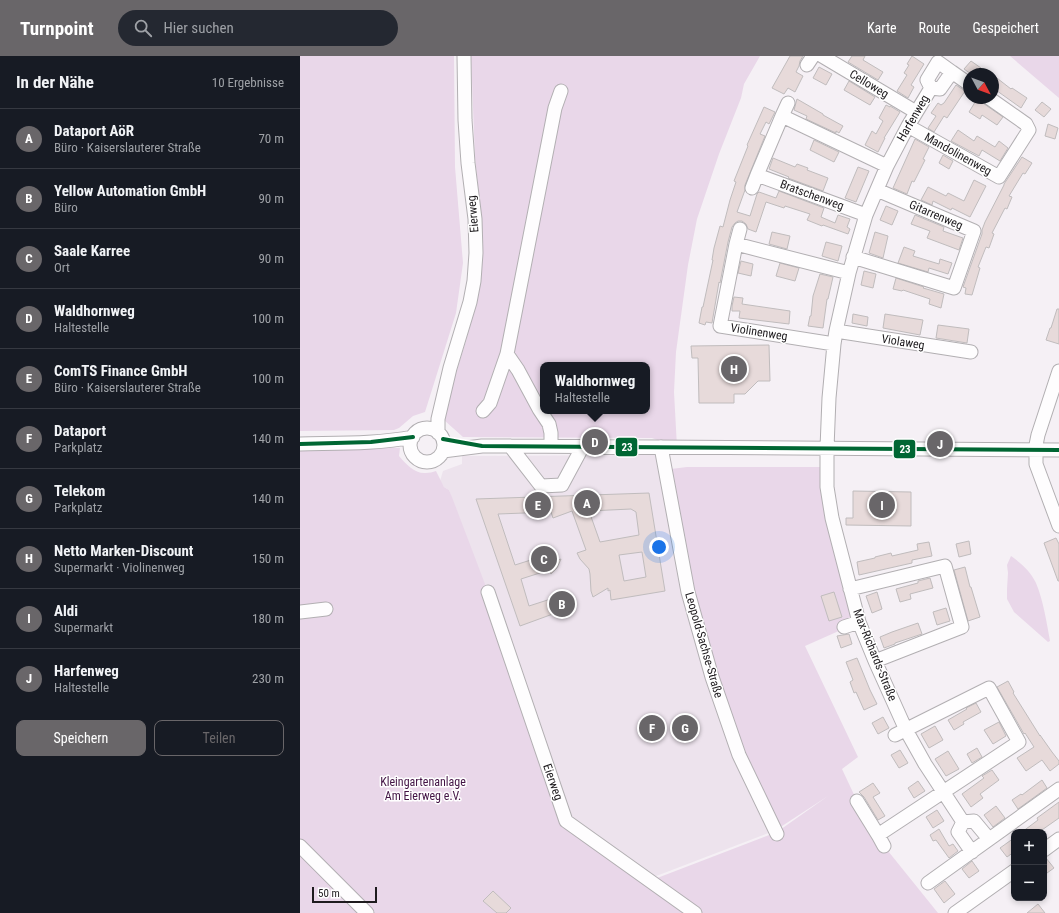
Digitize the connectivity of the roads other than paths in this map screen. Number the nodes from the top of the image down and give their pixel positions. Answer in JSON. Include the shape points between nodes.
{"nodes":[{"id":1,"x":464,"y":56,"type":"edge"},
{"id":2,"x":822,"y":56,"type":"edge"},
{"id":3,"x":934,"y":59,"type":"edge"},
{"id":4,"x":952,"y":72,"type":"junction"},
{"id":5,"x":963,"y":80,"type":"edge"},
{"id":6,"x":931,"y":88,"type":"junction"},
{"id":7,"x":561,"y":91,"type":"dead end"},
{"id":8,"x":788,"y":103,"type":"dead end"},
{"id":9,"x":998,"y":104,"type":"edge"},
{"id":10,"x":916,"y":112,"type":"junction"},
{"id":11,"x":782,"y":116,"type":"junction"},
{"id":12,"x":908,"y":126,"type":"junction"},
{"id":13,"x":887,"y":166,"type":"junction"},
{"id":14,"x":757,"y":175,"type":"junction"},
{"id":15,"x":752,"y":188,"type":"dead end"},
{"id":16,"x":877,"y":190,"type":"junction"},
{"id":17,"x":866,"y":215,"type":"junction"},
{"id":18,"x":740,"y":229,"type":"dead end"},
{"id":19,"x":736,"y":244,"type":"junction"},
{"id":20,"x":853,"y":257,"type":"junction"},
{"id":21,"x":849,"y":273,"type":"junction"},
{"id":22,"x":835,"y":337,"type":"junction"},
{"id":23,"x":971,"y":352,"type":"dead end"},
{"id":24,"x":507,"y":354,"type":"junction"},
{"id":25,"x":450,"y":368,"type":"junction"},
{"id":26,"x":1059,"y":371,"type":"edge"},
{"id":27,"x":540,"y":410,"type":"edge"},
{"id":28,"x":483,"y":411,"type":"dead end"},
{"id":29,"x":542,"y":414,"type":"edge"},
{"id":30,"x":425,"y":428,"type":"junction"},
{"id":31,"x":441,"y":441,"type":"junction"},
{"id":32,"x":412,"y":443,"type":"junction"},
{"id":33,"x":300,"y":444,"type":"edge"},
{"id":34,"x":510,"y":446,"type":"junction"},
{"id":35,"x":551,"y":446,"type":"junction"},
{"id":36,"x":583,"y":446,"type":"junction"},
{"id":37,"x":661,"y":447,"type":"junction"},
{"id":38,"x":827,"y":448,"type":"junction"},
{"id":39,"x":1036,"y":450,"type":"junction"},
{"id":40,"x":1059,"y":450,"type":"edge"},
{"id":41,"x":1059,"y":526,"type":"edge"},
{"id":42,"x":850,"y":589,"type":"junction"},
{"id":43,"x":488,"y":592,"type":"dead end"},
{"id":44,"x":326,"y":609,"type":"dead end"},
{"id":45,"x":300,"y":612,"type":"edge"},
{"id":46,"x":859,"y":622,"type":"junction"},
{"id":47,"x":844,"y":628,"type":"dead end"},
{"id":48,"x":875,"y":661,"type":"junction"},
{"id":49,"x":901,"y":733,"type":"junction"},
{"id":50,"x":1059,"y":789,"type":"edge"},
{"id":51,"x":944,"y":792,"type":"junction"},
{"id":52,"x":857,"y":801,"type":"dead end"},
{"id":53,"x":963,"y":822,"type":"junction"},
{"id":54,"x":777,"y":834,"type":"dead end"},
{"id":55,"x":989,"y":839,"type":"junction"},
{"id":56,"x":1059,"y":839,"type":"edge"},
{"id":57,"x":300,"y":846,"type":"edge"},
{"id":58,"x":1047,"y":848,"type":"edge"},
{"id":59,"x":972,"y":852,"type":"junction"},
{"id":60,"x":1011,"y":873,"type":"edge"},
{"id":61,"x":928,"y":883,"type":"dead end"},
{"id":62,"x":367,"y":913,"type":"edge"},
{"id":63,"x":695,"y":913,"type":"edge"},
{"id":64,"x":955,"y":913,"type":"edge"}],
"edges":[{"from":1,"to":25,"type":"street","name":"Eierweg","via":[[467,156],[475,220],[476,253],[470,302]]},
{"from":2,"to":10,"type":"street","name":"Celloweg"},
{"from":3,"to":4,"type":"street","name":"Harfenweg"},
{"from":3,"to":6,"type":"street","name":"Harfenweg","via":[[927,80]]},
{"from":4,"to":5,"type":"street"},
{"from":4,"to":6,"type":"street","name":"Harfenweg","via":[[940,89]]},
{"from":6,"to":10,"type":"street","name":"Harfenweg"},
{"from":7,"to":24,"type":"street","via":[[555,108]]},
{"from":8,"to":11,"type":"street"},
{"from":9,"to":12,"type":"street","name":"Mandolinenweg","via":[[1026,124],[1028,130],[999,177]]},
{"from":10,"to":12,"type":"street","name":"Harfenweg"},
{"from":11,"to":13,"type":"street"},
{"from":11,"to":14,"type":"street"},
{"from":12,"to":13,"type":"street","name":"Harfenweg"},
{"from":13,"to":16,"type":"street","name":"Harfenweg"},
{"from":14,"to":15,"type":"street"},
{"from":14,"to":17,"type":"street","name":"Bratschenweg"},
{"from":16,"to":17,"type":"street","name":"Harfenweg"},
{"from":16,"to":20,"type":"street","name":"Gitarrenweg","via":[[974,231],[954,288]]},
{"from":17,"to":20,"type":"street","name":"Harfenweg"},
{"from":18,"to":19,"type":"street","name":"Violinenweg"},
{"from":19,"to":21,"type":"street"},
{"from":19,"to":22,"type":"street","name":"Violinenweg","via":[[720,326]]},
{"from":20,"to":21,"type":"street","name":"Harfenweg"},
{"from":21,"to":22,"type":"street","name":"Harfenweg"},
{"from":22,"to":23,"type":"street","name":"Violaweg"},
{"from":22,"to":38,"type":"street","name":"Harfenweg"},
{"from":24,"to":27,"type":"street"},
{"from":24,"to":28,"type":"street","via":[[490,403]]},
{"from":25,"to":30,"type":"street","name":"Eierweg"},
{"from":25,"to":31,"type":"street","name":"Eierweg","via":[[438,420]]},
{"from":26,"to":39,"type":"street","via":[[1038,435]]},
{"from":29,"to":35,"type":"street","via":[[549,424]]},
{"from":30,"to":31,"type":"street","via":[[430,428]]},
{"from":30,"to":32,"type":"street","via":[[416,433]]},
{"from":31,"to":32,"type":"street","via":[[437,458],[428,462],[413,454]]},
{"from":31,"to":34,"type":"street","via":[[482,446]]},
{"from":32,"to":33,"type":"street"},
{"from":34,"to":35,"type":"street"},
{"from":34,"to":36,"type":"street","via":[[540,486],[562,485]]},
{"from":35,"to":36,"type":"street"},
{"from":36,"to":37,"type":"street"},
{"from":37,"to":38,"type":"street"},
{"from":37,"to":54,"type":"street","name":"Leopold-Sachse-Straße","via":[[688,592],[712,677],[739,755]]},
{"from":38,"to":39,"type":"street"},
{"from":38,"to":42,"type":"street","name":"Max-Richards-Straße","via":[[827,488]]},
{"from":39,"to":40,"type":"street"},
{"from":39,"to":41,"type":"street","via":[[1036,464]]},
{"from":42,"to":46,"type":"street","name":"Max-Richards-Straße"},
{"from":42,"to":48,"type":"street","via":[[945,566],[962,627]]},
{"from":43,"to":63,"type":"street","name":"Eierweg","via":[[566,821]]},
{"from":44,"to":45,"type":"street"},
{"from":46,"to":47,"type":"street"},
{"from":46,"to":48,"type":"street","name":"Max-Richards-Straße"},
{"from":48,"to":49,"type":"street","name":"Max-Richards-Straße"},
{"from":49,"to":51,"type":"street","name":"Max-Richards-Straße"},
{"from":49,"to":51,"type":"street","via":[[989,688],[1019,742]]},
{"from":50,"to":55,"type":"street"},
{"from":51,"to":52,"type":"street","via":[[881,840]]},
{"from":51,"to":53,"type":"street","name":"Max-Richards-Straße"},
{"from":53,"to":55,"type":"street","via":[[974,821]]},
{"from":53,"to":59,"type":"street","via":[[958,832]]},
{"from":55,"to":59,"type":"street"},
{"from":56,"to":58,"type":"street"},
{"from":57,"to":62,"type":"street"},
{"from":59,"to":61,"type":"street"},
{"from":60,"to":64,"type":"street"}]}
